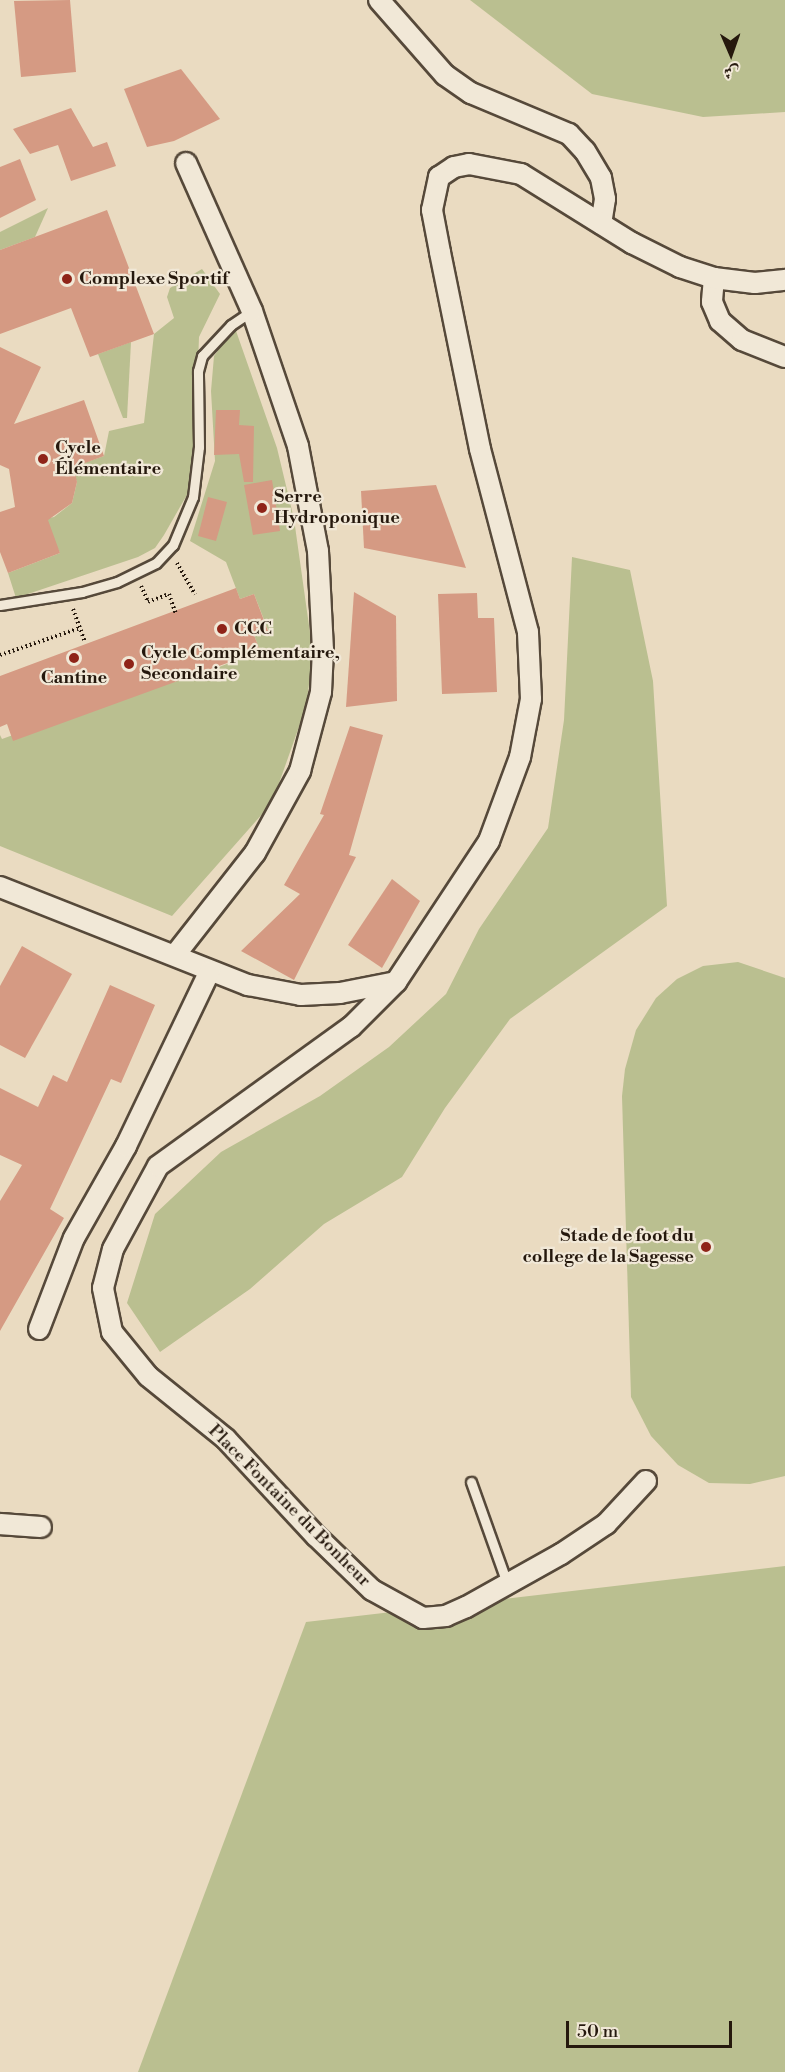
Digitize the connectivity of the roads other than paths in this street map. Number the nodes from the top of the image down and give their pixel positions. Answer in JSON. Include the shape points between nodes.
{"nodes":[{"id":1,"x":379,"y":0,"type":"edge"},
{"id":2,"x":186,"y":163,"type":"dead end"},
{"id":3,"x":601,"y":224,"type":"junction"},
{"id":4,"x":714,"y":278,"type":"junction"},
{"id":5,"x":785,"y":280,"type":"edge"},
{"id":6,"x":252,"y":311,"type":"junction"},
{"id":7,"x":785,"y":357,"type":"edge"},
{"id":8,"x":0,"y":605,"type":"edge"},
{"id":9,"x":2,"y":892,"type":"edge"},
{"id":10,"x":174,"y":955,"type":"junction"},
{"id":11,"x":210,"y":971,"type":"junction"},
{"id":12,"x":396,"y":982,"type":"junction"},
{"id":13,"x":39,"y":1329,"type":"dead end"},
{"id":14,"x":646,"y":1481,"type":"dead end"},
{"id":15,"x":471,"y":1482,"type":"dead end"},
{"id":16,"x":0,"y":1524,"type":"edge"},
{"id":17,"x":42,"y":1527,"type":"dead end"},
{"id":18,"x":508,"y":1586,"type":"junction"}],
"edges":[{"from":1,"to":3,"type":"street","via":[[445,75],[471,93],[569,134],[602,178],[605,199]]},
{"from":2,"to":6,"type":"street"},
{"from":3,"to":4,"type":"street","name":"Place Fontaine du Bonheur","via":[[680,267]]},
{"from":3,"to":12,"type":"street","name":"Place Fontaine du Bonheur","via":[[552,190],[520,174],[489,165],[454,167],[439,177],[434,189],[432,210],[480,449],[528,632],[531,699],[520,757],[489,841]]},
{"from":4,"to":5,"type":"street","name":"Place Fontaine du Bonheur","via":[[755,283]]},
{"from":4,"to":7,"type":"street","via":[[712,302],[720,321],[742,340]]},
{"from":6,"to":8,"type":"lane","via":[[231,325],[202,356],[198,371],[199,447],[193,497],[184,523],[166,552],[137,574],[68,594]]},
{"from":6,"to":10,"type":"street","via":[[298,446],[311,507],[321,604],[321,692],[300,771],[260,844]]},
{"from":9,"to":10,"type":"street"},
{"from":10,"to":11,"type":"street"},
{"from":11,"to":12,"type":"street","via":[[248,985],[301,995],[340,993]]},
{"from":11,"to":13,"type":"street","via":[[126,1146],[74,1238]]},
{"from":12,"to":18,"type":"street","name":"Place Fontaine du Bonheur","via":[[351,1027],[158,1166],[113,1250],[103,1288],[112,1332],[148,1376],[225,1439],[372,1590],[423,1618],[446,1616]]},
{"from":14,"to":18,"type":"street","name":"Place Fontaine du Bonheur","via":[[606,1524]]},
{"from":15,"to":18,"type":"lane"},
{"from":16,"to":17,"type":"street"}]}
